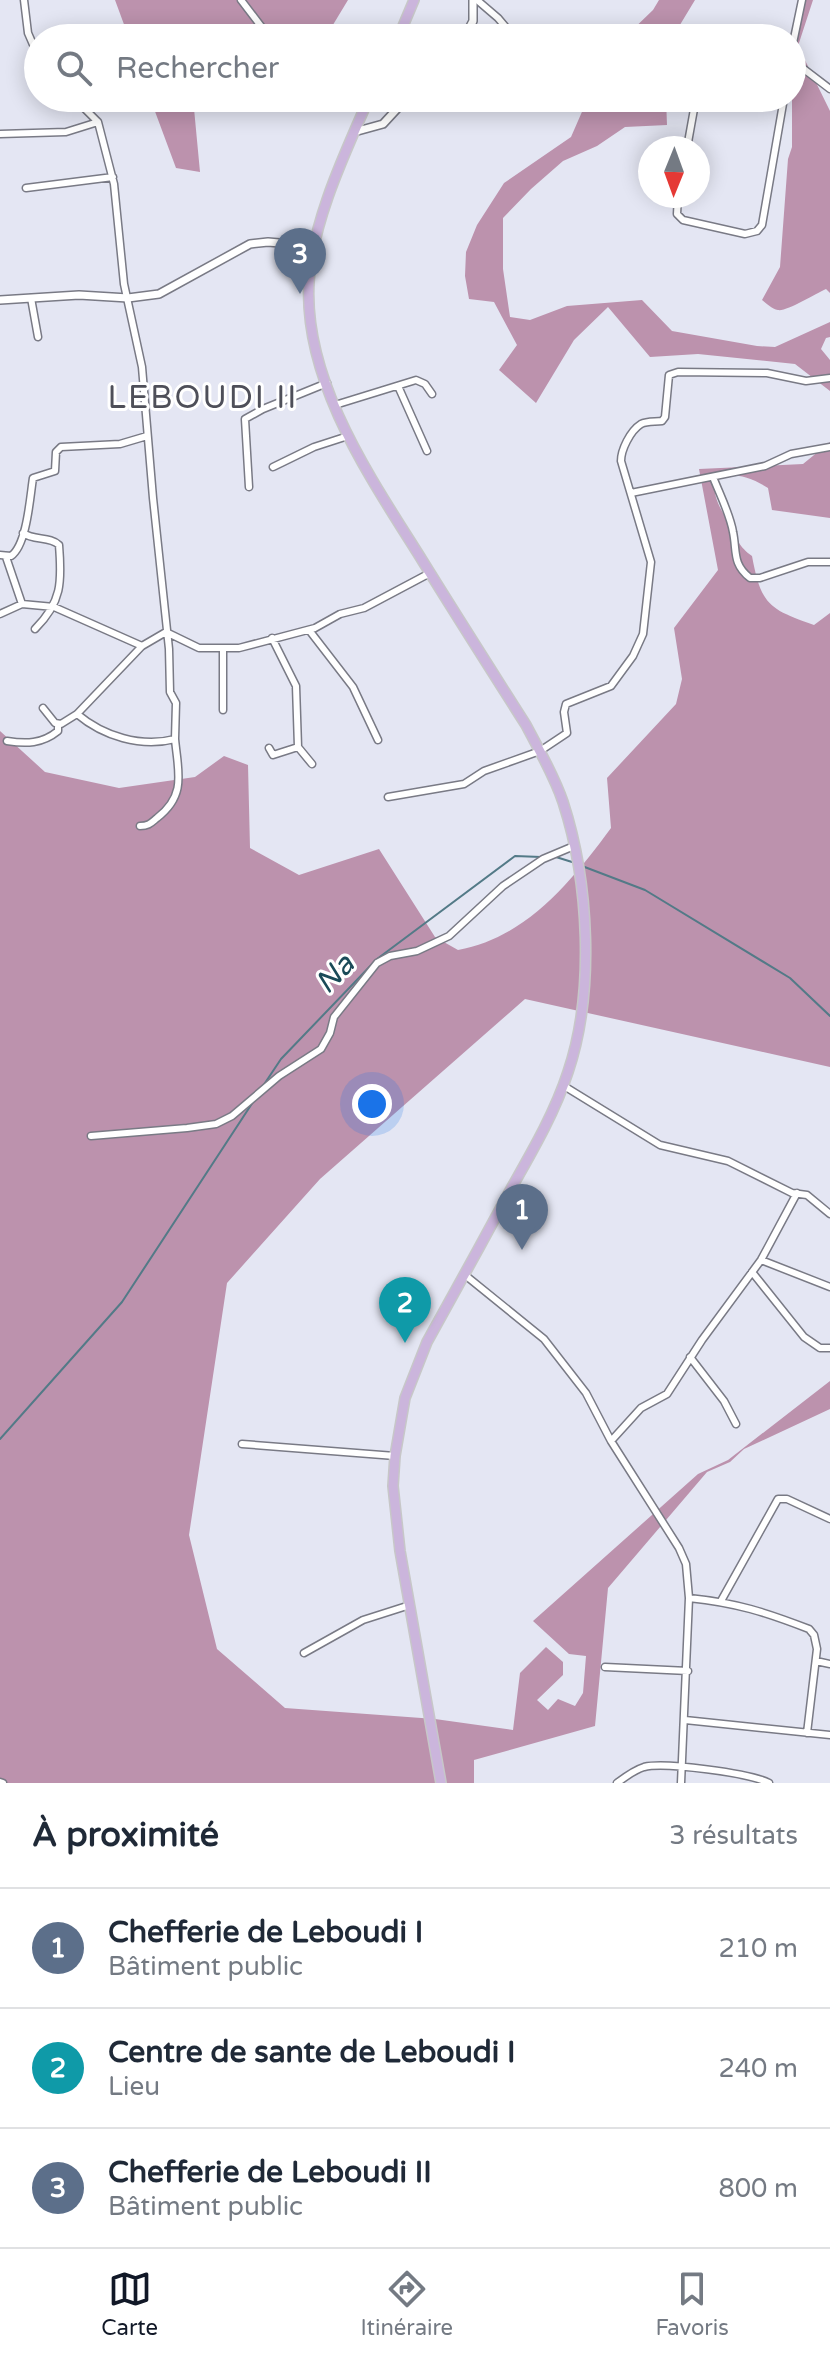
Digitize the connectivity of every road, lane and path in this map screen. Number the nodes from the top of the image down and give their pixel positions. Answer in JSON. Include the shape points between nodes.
{"nodes":[{"id":1,"x":24,"y":0,"type":"edge"},
{"id":2,"x":241,"y":0,"type":"edge"},
{"id":3,"x":414,"y":0,"type":"edge"},
{"id":4,"x":475,"y":0,"type":"edge"},
{"id":5,"x":802,"y":0,"type":"edge"},
{"id":6,"x":27,"y":24,"type":"edge"},
{"id":7,"x":259,"y":24,"type":"edge"},
{"id":8,"x":404,"y":24,"type":"edge"},
{"id":9,"x":471,"y":24,"type":"edge"},
{"id":10,"x":503,"y":24,"type":"edge"},
{"id":11,"x":797,"y":24,"type":"edge"},
{"id":12,"x":806,"y":71,"type":"edge"},
{"id":13,"x":830,"y":89,"type":"edge"},
{"id":14,"x":88,"y":112,"type":"edge"},
{"id":15,"x":363,"y":112,"type":"edge"},
{"id":16,"x":394,"y":112,"type":"edge"},
{"id":17,"x":693,"y":112,"type":"edge"},
{"id":18,"x":782,"y":112,"type":"edge"},
{"id":19,"x":98,"y":122,"type":"junction"},
{"id":20,"x":354,"y":132,"type":"junction"},
{"id":21,"x":0,"y":134,"type":"edge"},
{"id":22,"x":689,"y":136,"type":"edge"},
{"id":23,"x":113,"y":177,"type":"junction"},
{"id":24,"x":26,"y":188,"type":"dead end"},
{"id":25,"x":677,"y":208,"type":"edge"},
{"id":26,"x":314,"y":246,"type":"junction"},
{"id":27,"x":31,"y":298,"type":"junction"},
{"id":28,"x":128,"y":298,"type":"junction"},
{"id":29,"x":0,"y":300,"type":"edge"},
{"id":30,"x":38,"y":337,"type":"dead end"},
{"id":31,"x":830,"y":378,"type":"edge"},
{"id":32,"x":327,"y":383,"type":"junction"},
{"id":33,"x":398,"y":386,"type":"junction"},
{"id":34,"x":432,"y":394,"type":"dead end"},
{"id":35,"x":335,"y":405,"type":"junction"},
{"id":36,"x":147,"y":436,"type":"junction"},
{"id":37,"x":348,"y":436,"type":"junction"},
{"id":38,"x":830,"y":447,"type":"edge"},
{"id":39,"x":427,"y":451,"type":"dead end"},
{"id":40,"x":273,"y":467,"type":"dead end"},
{"id":41,"x":713,"y":477,"type":"junction"},
{"id":42,"x":249,"y":487,"type":"dead end"},
{"id":43,"x":631,"y":493,"type":"junction"},
{"id":44,"x":23,"y":533,"type":"junction"},
{"id":45,"x":3,"y":556,"type":"edge"},
{"id":46,"x":830,"y":562,"type":"edge"},
{"id":47,"x":430,"y":573,"type":"junction"},
{"id":48,"x":22,"y":604,"type":"junction"},
{"id":49,"x":54,"y":607,"type":"junction"},
{"id":50,"x":0,"y":614,"type":"edge"},
{"id":51,"x":35,"y":629,"type":"dead end"},
{"id":52,"x":309,"y":630,"type":"junction"},
{"id":53,"x":166,"y":632,"type":"junction"},
{"id":54,"x":272,"y":638,"type":"junction"},
{"id":55,"x":142,"y":646,"type":"junction"},
{"id":56,"x":223,"y":649,"type":"junction"},
{"id":57,"x":43,"y":708,"type":"dead end"},
{"id":58,"x":223,"y":710,"type":"dead end"},
{"id":59,"x":77,"y":714,"type":"junction"},
{"id":60,"x":58,"y":724,"type":"junction"},
{"id":61,"x":175,"y":739,"type":"junction"},
{"id":62,"x":378,"y":740,"type":"dead end"},
{"id":63,"x":7,"y":741,"type":"dead end"},
{"id":64,"x":298,"y":747,"type":"junction"},
{"id":65,"x":269,"y":748,"type":"dead end"},
{"id":66,"x":540,"y":751,"type":"junction"},
{"id":67,"x":312,"y":764,"type":"dead end"},
{"id":68,"x":388,"y":797,"type":"dead end"},
{"id":69,"x":140,"y":826,"type":"dead end"},
{"id":70,"x":574,"y":846,"type":"junction"},
{"id":71,"x":564,"y":1086,"type":"junction"},
{"id":72,"x":91,"y":1136,"type":"dead end"},
{"id":73,"x":797,"y":1193,"type":"junction"},
{"id":74,"x":830,"y":1214,"type":"edge"},
{"id":75,"x":761,"y":1260,"type":"junction"},
{"id":76,"x":752,"y":1272,"type":"junction"},
{"id":77,"x":465,"y":1275,"type":"junction"},
{"id":78,"x":830,"y":1287,"type":"edge"},
{"id":79,"x":830,"y":1348,"type":"edge"},
{"id":80,"x":690,"y":1357,"type":"junction"},
{"id":81,"x":736,"y":1424,"type":"dead end"},
{"id":82,"x":611,"y":1441,"type":"junction"},
{"id":83,"x":242,"y":1444,"type":"dead end"},
{"id":84,"x":395,"y":1456,"type":"junction"},
{"id":85,"x":830,"y":1519,"type":"edge"},
{"id":86,"x":689,"y":1598,"type":"junction"},
{"id":87,"x":721,"y":1601,"type":"junction"},
{"id":88,"x":410,"y":1605,"type":"junction"},
{"id":89,"x":304,"y":1653,"type":"dead end"},
{"id":90,"x":816,"y":1661,"type":"junction"},
{"id":91,"x":830,"y":1664,"type":"edge"},
{"id":92,"x":605,"y":1667,"type":"dead end"},
{"id":93,"x":688,"y":1671,"type":"junction"},
{"id":94,"x":685,"y":1720,"type":"junction"},
{"id":95,"x":807,"y":1733,"type":"junction"},
{"id":96,"x":830,"y":1735,"type":"edge"},
{"id":97,"x":682,"y":1768,"type":"junction"},
{"id":98,"x":441,"y":1783,"type":"edge"},
{"id":99,"x":617,"y":1783,"type":"edge"},
{"id":100,"x":681,"y":1783,"type":"edge"},
{"id":101,"x":769,"y":1783,"type":"edge"}],
"edges":[{"from":1,"to":6,"type":"street"},
{"from":2,"to":7,"type":"street"},
{"from":3,"to":8,"type":"main road"},
{"from":4,"to":9,"type":"street"},
{"from":4,"to":10,"type":"street"},
{"from":5,"to":11,"type":"street"},
{"from":12,"to":13,"type":"street"},
{"from":14,"to":19,"type":"street"},
{"from":15,"to":20,"type":"main road"},
{"from":16,"to":20,"type":"street","via":[[383,124]]},
{"from":17,"to":22,"type":"street"},
{"from":18,"to":25,"type":"street","via":[[757,231],[745,234],[683,220]]},
{"from":19,"to":21,"type":"street","via":[[66,132]]},
{"from":19,"to":23,"type":"street"},
{"from":20,"to":26,"type":"main road"},
{"from":23,"to":24,"type":"street"},
{"from":23,"to":28,"type":"street"},
{"from":26,"to":28,"type":"street","via":[[250,244],[168,291]]},
{"from":26,"to":32,"type":"main road","via":[[310,311]]},
{"from":27,"to":28,"type":"street"},
{"from":27,"to":29,"type":"street"},
{"from":27,"to":30,"type":"street"},
{"from":28,"to":36,"type":"street","via":[[142,367]]},
{"from":31,"to":43,"type":"street","via":[[672,373],[665,417],[637,427],[622,451]]},
{"from":32,"to":35,"type":"main road"},
{"from":32,"to":42,"type":"street","via":[[245,419]]},
{"from":33,"to":34,"type":"street","via":[[421,380]]},
{"from":33,"to":35,"type":"street"},
{"from":33,"to":39,"type":"street"},
{"from":35,"to":37,"type":"main road"},
{"from":36,"to":44,"type":"street","via":[[120,444],[61,447],[55,471],[33,478]]},
{"from":36,"to":53,"type":"street"},
{"from":37,"to":40,"type":"street"},
{"from":37,"to":47,"type":"main road"},
{"from":38,"to":41,"type":"street"},
{"from":41,"to":43,"type":"street"},
{"from":41,"to":46,"type":"street","via":[[733,532],[733,548],[750,578],[808,562]]},
{"from":43,"to":66,"type":"street","via":[[651,562],[639,645],[611,686],[566,704],[567,733]]},
{"from":44,"to":45,"type":"street","via":[[15,554]]},
{"from":44,"to":49,"type":"street","via":[[59,545],[60,592]]},
{"from":45,"to":48,"type":"street"},
{"from":47,"to":52,"type":"street"},
{"from":47,"to":66,"type":"main road"},
{"from":48,"to":49,"type":"street"},
{"from":48,"to":50,"type":"street"},
{"from":49,"to":51,"type":"street"},
{"from":49,"to":55,"type":"street"},
{"from":52,"to":54,"type":"street"},
{"from":52,"to":62,"type":"street","via":[[353,687]]},
{"from":53,"to":55,"type":"street"},
{"from":53,"to":56,"type":"street","via":[[194,646]]},
{"from":53,"to":61,"type":"street","via":[[170,692],[176,703]]},
{"from":54,"to":56,"type":"street"},
{"from":54,"to":64,"type":"street","via":[[296,686]]},
{"from":55,"to":59,"type":"street"},
{"from":56,"to":58,"type":"street"},
{"from":57,"to":60,"type":"street"},
{"from":59,"to":60,"type":"street"},
{"from":59,"to":61,"type":"street","via":[[115,736],[157,744]]},
{"from":60,"to":63,"type":"street","via":[[48,739]]},
{"from":61,"to":69,"type":"street","via":[[180,789],[169,809]]},
{"from":64,"to":65,"type":"street","via":[[273,755]]},
{"from":64,"to":67,"type":"street"},
{"from":66,"to":68,"type":"street","via":[[464,784]]},
{"from":66,"to":70,"type":"main road","via":[[562,798]]},
{"from":70,"to":71,"type":"main road","via":[[586,989]]},
{"from":70,"to":72,"type":"street","via":[[503,886],[449,936],[377,963],[334,1017],[321,1049],[232,1116],[216,1124]]},
{"from":71,"to":73,"type":"street","via":[[660,1145],[728,1161]]},
{"from":71,"to":77,"type":"main road"},
{"from":73,"to":74,"type":"street"},
{"from":73,"to":75,"type":"street"},
{"from":75,"to":76,"type":"street"},
{"from":75,"to":78,"type":"street"},
{"from":76,"to":79,"type":"street","via":[[804,1337]]},
{"from":76,"to":80,"type":"street"},
{"from":77,"to":82,"type":"street","via":[[544,1339],[586,1393]]},
{"from":77,"to":84,"type":"main road","via":[[415,1368]]},
{"from":80,"to":81,"type":"street"},
{"from":80,"to":82,"type":"street","via":[[667,1394],[641,1408]]},
{"from":82,"to":86,"type":"street","via":[[679,1548]]},
{"from":83,"to":84,"type":"street"},
{"from":84,"to":88,"type":"main road","via":[[394,1513]]},
{"from":85,"to":87,"type":"street","via":[[778,1499]]},
{"from":86,"to":87,"type":"street"},
{"from":86,"to":93,"type":"street"},
{"from":87,"to":90,"type":"street","via":[[809,1629],[817,1641]]},
{"from":88,"to":89,"type":"street","via":[[363,1620]]},
{"from":88,"to":98,"type":"main road"},
{"from":90,"to":91,"type":"street"},
{"from":90,"to":95,"type":"street"},
{"from":92,"to":93,"type":"street"},
{"from":93,"to":94,"type":"street"},
{"from":94,"to":95,"type":"street"},
{"from":94,"to":97,"type":"street"},
{"from":95,"to":96,"type":"street"},
{"from":97,"to":99,"type":"street","via":[[644,1767]]},
{"from":97,"to":100,"type":"street"},
{"from":97,"to":101,"type":"street"}]}
